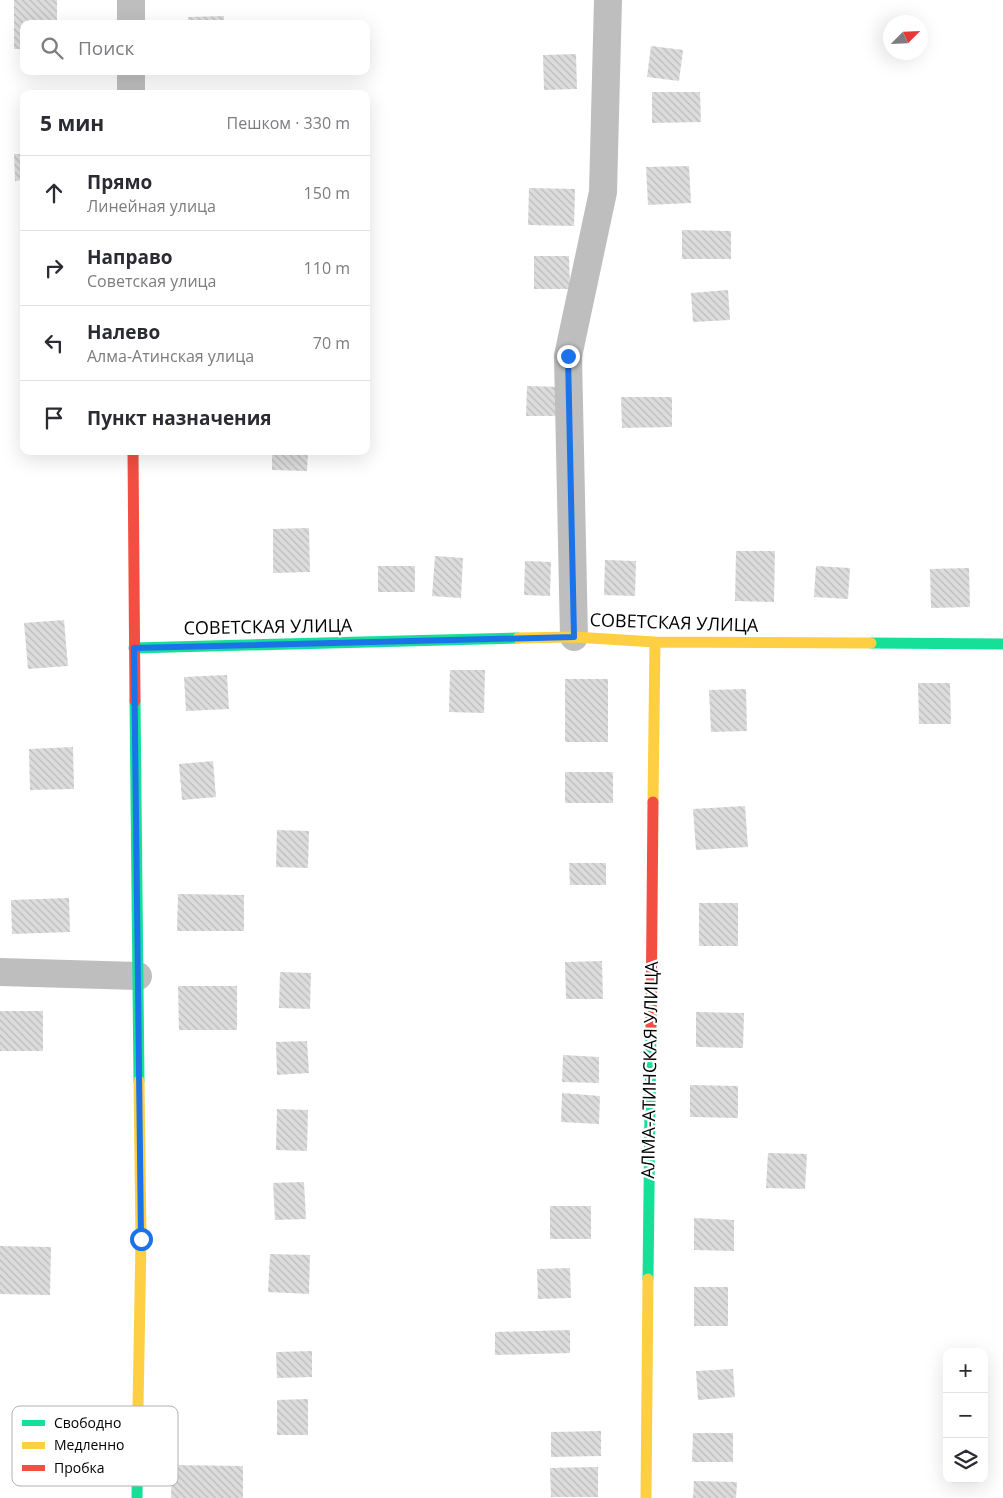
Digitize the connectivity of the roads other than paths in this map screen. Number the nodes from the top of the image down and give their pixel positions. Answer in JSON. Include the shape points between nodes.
{"nodes":[{"id":1,"x":131,"y":0,"type":"edge"},
{"id":2,"x":608,"y":0,"type":"edge"},
{"id":3,"x":131,"y":20,"type":"edge"},
{"id":4,"x":131,"y":75,"type":"edge"},
{"id":5,"x":131,"y":90,"type":"edge"},
{"id":6,"x":133,"y":455,"type":"edge"},
{"id":7,"x":574,"y":637,"type":"junction"},
{"id":8,"x":655,"y":642,"type":"junction"},
{"id":9,"x":1003,"y":644,"type":"edge"},
{"id":10,"x":134,"y":648,"type":"junction"},
{"id":11,"x":0,"y":972,"type":"edge"},
{"id":12,"x":138,"y":976,"type":"junction"},
{"id":13,"x":138,"y":1406,"type":"edge"},
{"id":14,"x":646,"y":1498,"type":"edge"}],
"edges":[{"from":1,"to":3,"type":"street"},
{"from":2,"to":7,"type":"street","via":[[603,192],[568,356]]},
{"from":4,"to":5,"type":"street"},
{"from":6,"to":10,"type":"street"},
{"from":7,"to":8,"type":"street","name":"СОВЕТСКАЯ УЛИЦА"},
{"from":7,"to":10,"type":"street","name":"СОВЕТСКАЯ УЛИЦА"},
{"from":8,"to":9,"type":"street","name":"СОВЕТСКАЯ УЛИЦА"},
{"from":8,"to":14,"type":"street","name":"АЛМА-АТИНСКАЯ УЛИЦА"},
{"from":10,"to":12,"type":"street"},
{"from":11,"to":12,"type":"street"},
{"from":12,"to":13,"type":"street","via":[[141,1239]]}]}
